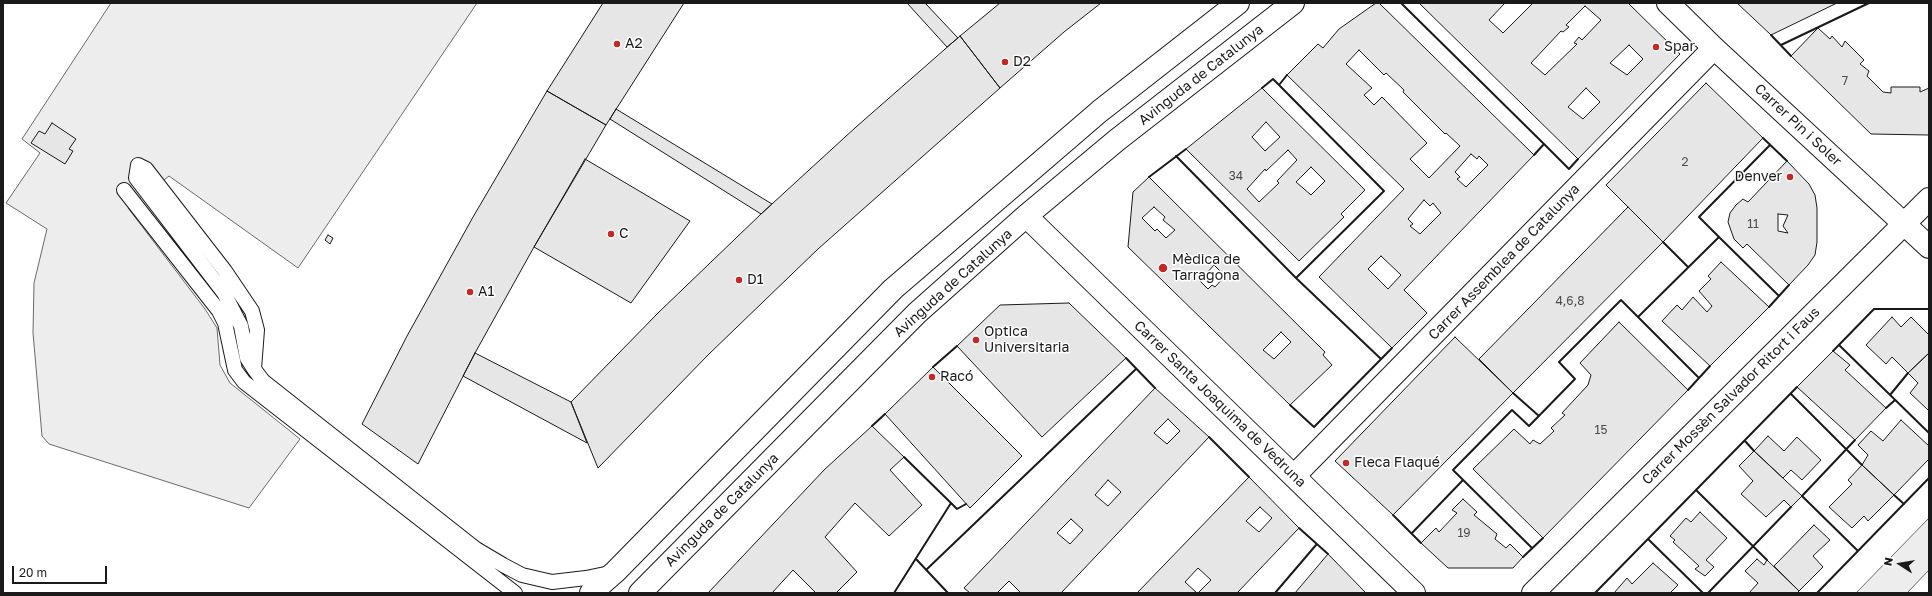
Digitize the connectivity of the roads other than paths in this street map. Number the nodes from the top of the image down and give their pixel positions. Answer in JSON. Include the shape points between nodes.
{"nodes":[{"id":1,"x":1238,"y":3,"type":"edge"},
{"id":2,"x":1293,"y":3,"type":"edge"},
{"id":3,"x":1668,"y":3,"type":"edge"},
{"id":4,"x":1714,"y":48,"type":"junction"},
{"id":5,"x":138,"y":165,"type":"dead end"},
{"id":6,"x":124,"y":190,"type":"dead end"},
{"id":7,"x":1929,"y":199,"type":"edge"},
{"id":8,"x":1026,"y":216,"type":"junction"},
{"id":9,"x":1905,"y":224,"type":"junction"},
{"id":10,"x":1929,"y":247,"type":"edge"},
{"id":11,"x":1294,"y":476,"type":"junction"},
{"id":12,"x":615,"y":572,"type":"junction"},
{"id":13,"x":514,"y":593,"type":"edge"},
{"id":14,"x":591,"y":593,"type":"edge"},
{"id":15,"x":640,"y":593,"type":"edge"},
{"id":16,"x":1414,"y":593,"type":"edge"},
{"id":17,"x":1533,"y":593,"type":"edge"}],
"edges":[{"from":1,"to":12,"type":"street","via":[[1100,111],[893,289]]},
{"from":2,"to":8,"type":"street","name":"Avinguda de Catalunya","via":[[1117,140]]},
{"from":3,"to":4,"type":"street","name":"Carrer Pin i Soler"},
{"from":4,"to":9,"type":"street","name":"Carrer Pin i Soler"},
{"from":4,"to":11,"type":"street","name":"Carrer Assemblea de Catalunya"},
{"from":5,"to":12,"type":"lane","via":[[136,178],[224,293],[241,326],[247,358],[263,381],[476,548],[503,565],[522,575],[552,582]]},
{"from":6,"to":13,"type":"lane","via":[[219,311],[225,323],[235,370],[244,382]]},
{"from":7,"to":9,"type":"street","name":"Carrer Mossèn Salvador Ritort i Faus"},
{"from":8,"to":11,"type":"street","name":"Carrer Santa Joaquima de Vedruna"},
{"from":8,"to":15,"type":"street","name":"Avinguda de Catalunya","via":[[917,313]]},
{"from":9,"to":10,"type":"street","name":"Carrer Pin i Soler"},
{"from":9,"to":17,"type":"street","name":"Carrer Mossèn Salvador Ritort i Faus"},
{"from":11,"to":16,"type":"street","name":"Carrer Santa Joaquima de Vedruna"},
{"from":12,"to":14,"type":"street"}]}
